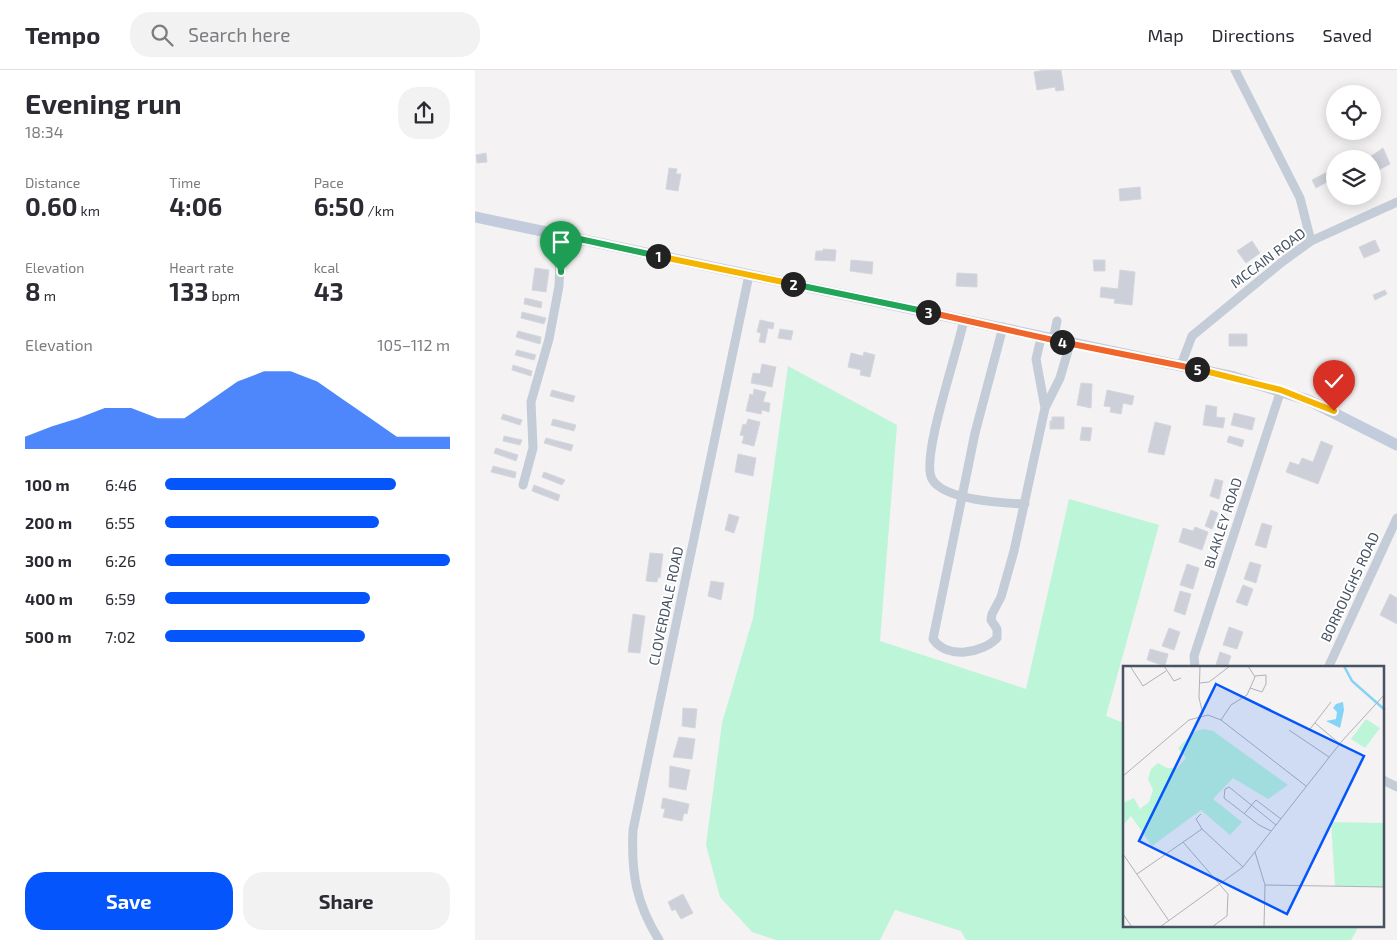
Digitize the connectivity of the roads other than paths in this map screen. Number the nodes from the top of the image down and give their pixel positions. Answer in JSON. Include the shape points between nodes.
{"nodes":[{"id":1,"x":1235,"y":70,"type":"edge"},
{"id":2,"x":1397,"y":202,"type":"edge"},
{"id":3,"x":475,"y":217,"type":"edge"},
{"id":4,"x":561,"y":235,"type":"junction"},
{"id":5,"x":1311,"y":241,"type":"junction"},
{"id":6,"x":749,"y":275,"type":"junction"},
{"id":7,"x":963,"y":319,"type":"junction"},
{"id":8,"x":1057,"y":321,"type":"dead end"},
{"id":9,"x":1003,"y":328,"type":"junction"},
{"id":10,"x":1041,"y":338,"type":"junction"},
{"id":11,"x":1053,"y":340,"type":"junction"},
{"id":12,"x":1070,"y":344,"type":"junction"},
{"id":13,"x":1181,"y":364,"type":"junction"},
{"id":14,"x":1281,"y":390,"type":"junction"},
{"id":15,"x":1045,"y":408,"type":"junction"},
{"id":16,"x":1397,"y":445,"type":"edge"},
{"id":17,"x":523,"y":485,"type":"dead end"},
{"id":18,"x":963,"y":496,"type":"junction"},
{"id":19,"x":1025,"y":504,"type":"junction"},
{"id":20,"x":1397,"y":518,"type":"edge"},
{"id":21,"x":1194,"y":666,"type":"edge"},
{"id":22,"x":1329,"y":666,"type":"edge"},
{"id":23,"x":1384,"y":781,"type":"edge"},
{"id":24,"x":1397,"y":788,"type":"edge"},
{"id":25,"x":659,"y":940,"type":"edge"}],
"edges":[{"from":1,"to":5,"type":"street","via":[[1300,198]]},
{"from":2,"to":5,"type":"street","name":"MCCAIN ROAD"},
{"from":3,"to":4,"type":"main road"},
{"from":4,"to":6,"type":"main road"},
{"from":4,"to":17,"type":"street","via":[[559,286],[549,339],[531,402],[533,448]]},
{"from":5,"to":13,"type":"street","name":"MCCAIN ROAD","via":[[1192,336]]},
{"from":6,"to":7,"type":"main road"},
{"from":6,"to":25,"type":"street","name":"CLOVERDALE ROAD","via":[[633,830],[635,883],[643,909]]},
{"from":7,"to":9,"type":"main road"},
{"from":7,"to":18,"type":"street","via":[[929,461],[932,479],[939,486]]},
{"from":8,"to":11,"type":"street"},
{"from":9,"to":10,"type":"main road"},
{"from":9,"to":18,"type":"street","via":[[975,433]]},
{"from":10,"to":11,"type":"main road"},
{"from":10,"to":15,"type":"street","via":[[1036,359]]},
{"from":11,"to":12,"type":"main road"},
{"from":12,"to":13,"type":"main road"},
{"from":12,"to":15,"type":"street","via":[[1060,378]]},
{"from":13,"to":14,"type":"main road"},
{"from":14,"to":16,"type":"main road","via":[[1334,411]]},
{"from":14,"to":21,"type":"street","name":"BLAKLEY ROAD","via":[[1194,656]]},
{"from":15,"to":19,"type":"street"},
{"from":18,"to":19,"type":"street"},
{"from":18,"to":19,"type":"street","via":[[933,639],[952,650],[976,651],[997,638],[992,614],[1006,582]]},
{"from":20,"to":22,"type":"street","name":"BORROUGHS ROAD"},
{"from":23,"to":24,"type":"street"}]}
